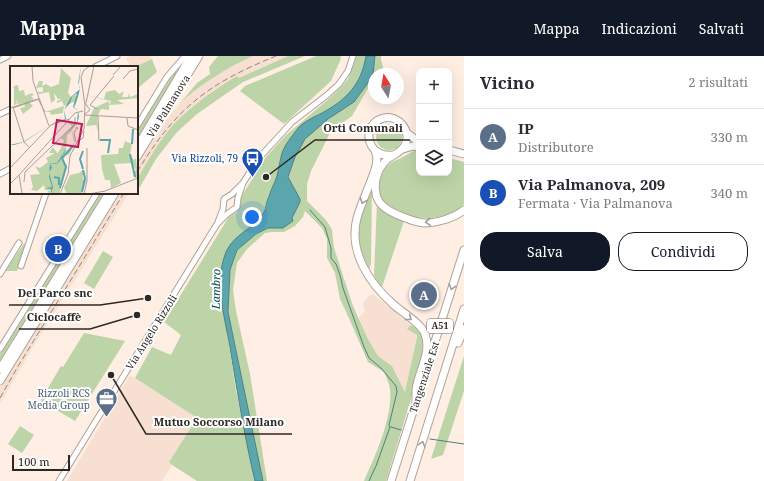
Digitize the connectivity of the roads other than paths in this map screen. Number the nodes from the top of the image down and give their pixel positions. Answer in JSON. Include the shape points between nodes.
{"nodes":[{"id":1,"x":8,"y":56,"type":"edge"},
{"id":2,"x":117,"y":56,"type":"edge"},
{"id":3,"x":185,"y":56,"type":"edge"},
{"id":4,"x":191,"y":56,"type":"edge"},
{"id":5,"x":199,"y":56,"type":"edge"},
{"id":6,"x":202,"y":56,"type":"edge"},
{"id":7,"x":353,"y":56,"type":"edge"},
{"id":8,"x":0,"y":60,"type":"edge"},
{"id":9,"x":97,"y":66,"type":"edge"},
{"id":10,"x":192,"y":68,"type":"junction"},
{"id":11,"x":10,"y":109,"type":"edge"},
{"id":12,"x":0,"y":114,"type":"edge"},
{"id":13,"x":138,"y":124,"type":"edge"},
{"id":14,"x":407,"y":133,"type":"junction"},
{"id":15,"x":416,"y":140,"type":"edge"},
{"id":16,"x":138,"y":145,"type":"edge"},
{"id":17,"x":416,"y":146,"type":"edge"},
{"id":18,"x":403,"y":149,"type":"junction"},
{"id":19,"x":375,"y":150,"type":"junction"},
{"id":20,"x":452,"y":151,"type":"edge"},
{"id":21,"x":464,"y":154,"type":"edge"},
{"id":22,"x":138,"y":155,"type":"edge"},
{"id":23,"x":393,"y":155,"type":"junction"},
{"id":24,"x":452,"y":155,"type":"edge"},
{"id":25,"x":464,"y":158,"type":"edge"},
{"id":26,"x":10,"y":169,"type":"edge"},
{"id":27,"x":0,"y":174,"type":"edge"},
{"id":28,"x":243,"y":183,"type":"junction"},
{"id":29,"x":46,"y":194,"type":"edge"},
{"id":30,"x":96,"y":194,"type":"edge"},
{"id":31,"x":108,"y":194,"type":"edge"},
{"id":32,"x":114,"y":194,"type":"edge"},
{"id":33,"x":228,"y":196,"type":"junction"},
{"id":34,"x":238,"y":201,"type":"junction"},
{"id":35,"x":223,"y":205,"type":"junction"},
{"id":36,"x":233,"y":210,"type":"junction"},
{"id":37,"x":464,"y":210,"type":"edge"},
{"id":38,"x":218,"y":224,"type":"junction"},
{"id":39,"x":19,"y":243,"type":"dead end"},
{"id":40,"x":464,"y":250,"type":"edge"},
{"id":41,"x":21,"y":266,"type":"dead end"},
{"id":42,"x":0,"y":274,"type":"edge"},
{"id":43,"x":464,"y":309,"type":"edge"},
{"id":44,"x":464,"y":329,"type":"edge"},
{"id":45,"x":0,"y":349,"type":"edge"},
{"id":46,"x":448,"y":358,"type":"junction"},
{"id":47,"x":0,"y":369,"type":"edge"},
{"id":48,"x":0,"y":381,"type":"edge"},
{"id":49,"x":416,"y":402,"type":"junction"},
{"id":50,"x":60,"y":481,"type":"edge"},
{"id":51,"x":391,"y":481,"type":"edge"},
{"id":52,"x":410,"y":481,"type":"edge"}],
"edges":[{"from":1,"to":8,"type":"street"},
{"from":2,"to":9,"type":"street"},
{"from":3,"to":13,"type":"street","name":"Via Palmanova","via":[[167,77]]},
{"from":4,"to":16,"type":"highway","name":"Via Palmanova"},
{"from":5,"to":10,"type":"highway","name":"Via Palmanova"},
{"from":6,"to":10,"type":"highway"},
{"from":7,"to":28,"type":"street","name":"Via Angelo Rizzoli","via":[[348,71],[340,83],[282,131]]},
{"from":10,"to":22,"type":"highway","name":"Via Palmanova"},
{"from":11,"to":12,"type":"street"},
{"from":14,"to":15,"type":"highway"},
{"from":14,"to":18,"type":"highway"},
{"from":14,"to":19,"type":"highway","via":[[398,120],[379,120],[369,133],[370,142]]},
{"from":17,"to":18,"type":"highway"},
{"from":18,"to":23,"type":"highway"},
{"from":19,"to":23,"type":"highway","via":[[382,155]]},
{"from":19,"to":49,"type":"highway","one_way":true,"via":[[376,166],[356,221],[356,245],[362,266],[378,289],[424,332],[426,349],[416,389]]},
{"from":20,"to":21,"type":"highway"},
{"from":37,"to":23,"type":"highway","one_way":true,"via":[[450,218],[424,223],[384,208],[376,194],[376,180],[382,166]]},
{"from":24,"to":25,"type":"highway"},
{"from":26,"to":27,"type":"street"},
{"from":28,"to":33,"type":"street","name":"Via Angelo Rizzoli"},
{"from":28,"to":34,"type":"street","name":"Via Angelo Rizzoli"},
{"from":29,"to":41,"type":"street"},
{"from":30,"to":45,"type":"street"},
{"from":31,"to":47,"type":"highway"},
{"from":32,"to":48,"type":"highway"},
{"from":33,"to":34,"type":"street","via":[[234,196]]},
{"from":33,"to":35,"type":"street","name":"Via Angelo Rizzoli"},
{"from":34,"to":36,"type":"street","name":"Via Angelo Rizzoli","via":[[237,207]]},
{"from":35,"to":36,"type":"street","via":[[226,209]]},
{"from":35,"to":38,"type":"street","name":"Via Angelo Rizzoli"},
{"from":36,"to":38,"type":"street","name":"Via Angelo Rizzoli"},
{"from":38,"to":50,"type":"street","name":"Via Angelo Rizzoli"},
{"from":39,"to":42,"type":"street"},
{"from":40,"to":49,"type":"highway","name":"Tangenziale Est","number":"A51","one_way":true},
{"from":43,"to":46,"type":"highway","name":"Tangenziale Est","number":"A51"},
{"from":44,"to":46,"type":"highway","via":[[455,351]]},
{"from":52,"to":46,"type":"highway","name":"Tangenziale Est","number":"A51","one_way":true},
{"from":49,"to":51,"type":"highway","name":"Tangenziale Est","number":"A51"}]}
